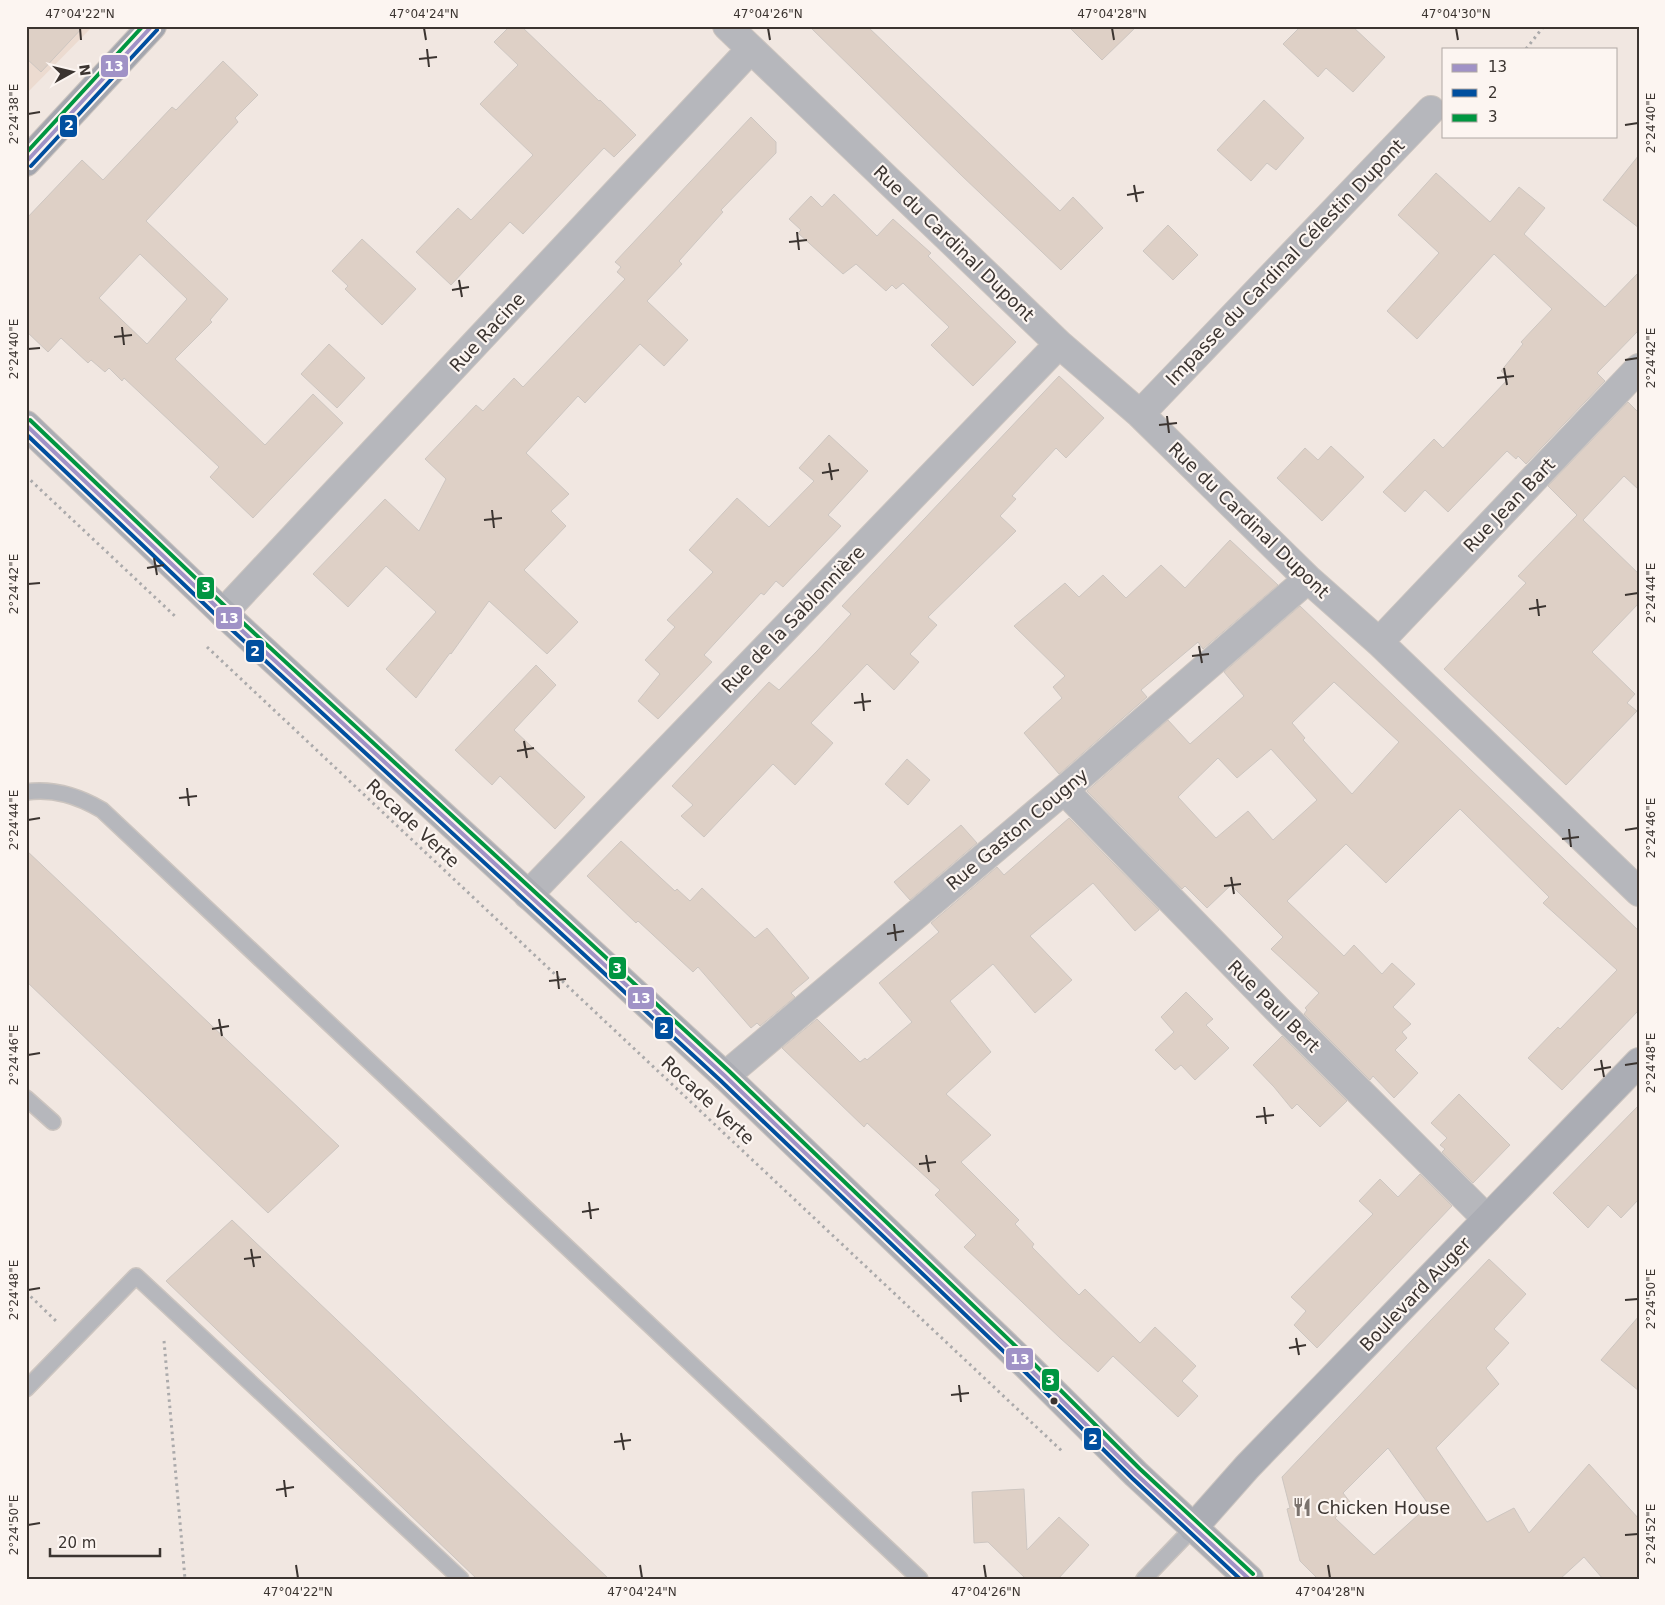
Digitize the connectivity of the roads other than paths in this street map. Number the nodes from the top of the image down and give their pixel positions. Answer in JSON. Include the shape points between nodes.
{"nodes":[{"id":1,"x":152,"y":26,"type":"edge"},
{"id":2,"x":727,"y":26,"type":"edge"},
{"id":3,"x":750,"y":50,"type":"junction"},
{"id":4,"x":1431,"y":110,"type":"dead end"},
{"id":5,"x":26,"y":162,"type":"edge"},
{"id":6,"x":1059,"y":344,"type":"junction"},
{"id":7,"x":1639,"y":368,"type":"edge"},
{"id":8,"x":1140,"y":414,"type":"junction"},
{"id":9,"x":26,"y":425,"type":"edge"},
{"id":10,"x":1308,"y":579,"type":"junction"},
{"id":11,"x":223,"y":613,"type":"junction"},
{"id":12,"x":1379,"y":642,"type":"junction"},
{"id":13,"x":1064,"y":790,"type":"junction"},
{"id":14,"x":26,"y":792,"type":"edge"},
{"id":15,"x":1639,"y":892,"type":"edge"},
{"id":16,"x":528,"y":895,"type":"junction"},
{"id":17,"x":1639,"y":1062,"type":"edge"},
{"id":18,"x":725,"y":1076,"type":"junction"},
{"id":19,"x":26,"y":1098,"type":"edge"},
{"id":20,"x":53,"y":1122,"type":"dead end"},
{"id":21,"x":1487,"y":1219,"type":"junction"},
{"id":22,"x":26,"y":1389,"type":"edge"},
{"id":23,"x":1193,"y":1528,"type":"junction"},
{"id":24,"x":461,"y":1579,"type":"edge"},
{"id":25,"x":920,"y":1579,"type":"edge"},
{"id":26,"x":1144,"y":1579,"type":"edge"},
{"id":27,"x":1249,"y":1579,"type":"edge"}],
"edges":[{"from":1,"to":5,"type":"main road"},
{"from":2,"to":3,"type":"street","name":"Rue du Cardinal Dupont"},
{"from":3,"to":6,"type":"street","name":"Rue du Cardinal Dupont"},
{"from":3,"to":11,"type":"street","name":"Rue Racine"},
{"from":4,"to":8,"type":"street","name":"Impasse du Cardinal Célestin Dupont"},
{"from":6,"to":8,"type":"street","name":"Rue du Cardinal Dupont"},
{"from":6,"to":16,"type":"street","name":"Rue de la Sablonnière"},
{"from":7,"to":12,"type":"street","name":"Rue Jean Bart"},
{"from":8,"to":10,"type":"street","name":"Rue du Cardinal Dupont"},
{"from":9,"to":11,"type":"main road"},
{"from":10,"to":12,"type":"street","name":"Rue du Cardinal Dupont"},
{"from":10,"to":13,"type":"street","name":"Rue Gaston Cougny"},
{"from":11,"to":16,"type":"main road"},
{"from":12,"to":15,"type":"street","name":"Rue du Cardinal Dupont"},
{"from":13,"to":18,"type":"street","name":"Rue Gaston Cougny"},
{"from":13,"to":21,"type":"street","name":"Rue Paul Bert"},
{"from":14,"to":25,"type":"lane","via":[[66,793],[102,810]]},
{"from":16,"to":18,"type":"main road"},
{"from":17,"to":21,"type":"main road","name":"Boulevard Auger"},
{"from":18,"to":23,"type":"main road"},
{"from":19,"to":20,"type":"lane"},
{"from":21,"to":23,"type":"main road","name":"Boulevard Auger","via":[[1254,1460]]},
{"from":22,"to":24,"type":"lane","via":[[136,1276]]},
{"from":23,"to":26,"type":"lane"},
{"from":23,"to":27,"type":"main road"}]}
